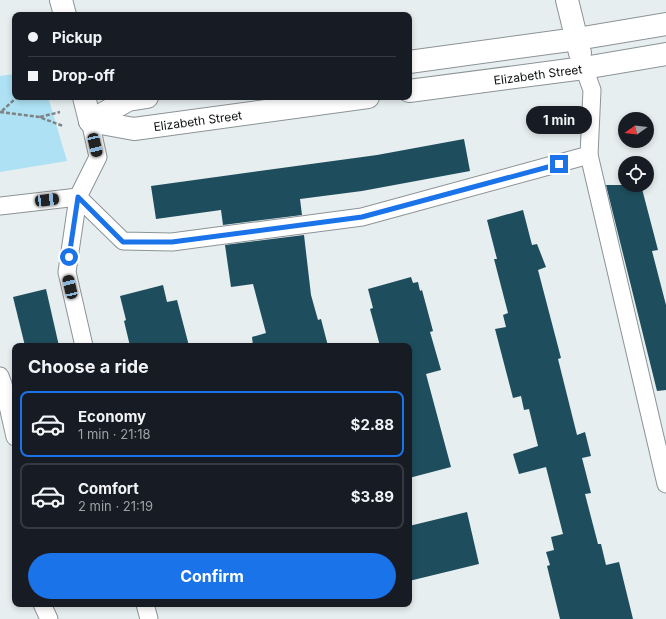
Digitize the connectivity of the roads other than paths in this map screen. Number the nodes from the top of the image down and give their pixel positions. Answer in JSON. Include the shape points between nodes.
{"nodes":[{"id":1,"x":61,"y":0,"type":"edge"},
{"id":2,"x":567,"y":0,"type":"edge"},
{"id":3,"x":64,"y":12,"type":"edge"},
{"id":4,"x":666,"y":24,"type":"edge"},
{"id":5,"x":577,"y":39,"type":"junction"},
{"id":6,"x":666,"y":54,"type":"edge"},
{"id":7,"x":412,"y":62,"type":"edge"},
{"id":8,"x":584,"y":68,"type":"junction"},
{"id":9,"x":412,"y":91,"type":"edge"},
{"id":10,"x":85,"y":100,"type":"edge"},
{"id":11,"x":128,"y":100,"type":"edge"},
{"id":12,"x":346,"y":100,"type":"edge"},
{"id":13,"x":90,"y":121,"type":"junction"},
{"id":14,"x":589,"y":156,"type":"junction"},
{"id":15,"x":78,"y":197,"type":"junction"},
{"id":16,"x":0,"y":206,"type":"edge"},
{"id":17,"x":83,"y":343,"type":"edge"},
{"id":18,"x":0,"y":376,"type":"edge"},
{"id":19,"x":12,"y":424,"type":"edge"},
{"id":20,"x":666,"y":484,"type":"edge"},
{"id":21,"x":43,"y":607,"type":"edge"},
{"id":22,"x":146,"y":607,"type":"edge"},
{"id":23,"x":49,"y":619,"type":"edge"},
{"id":24,"x":149,"y":619,"type":"edge"}],
"edges":[{"from":1,"to":3,"type":"street"},
{"from":2,"to":5,"type":"street"},
{"from":4,"to":5,"type":"street"},
{"from":5,"to":7,"type":"street"},
{"from":5,"to":8,"type":"street"},
{"from":6,"to":8,"type":"street","name":"Elizabeth Street"},
{"from":8,"to":9,"type":"street","name":"Elizabeth Street"},
{"from":8,"to":14,"type":"lane","via":[[592,90]]},
{"from":10,"to":13,"type":"street"},
{"from":11,"to":13,"type":"street"},
{"from":12,"to":13,"type":"street","name":"Elizabeth Street","via":[[134,129]]},
{"from":13,"to":15,"type":"lane","via":[[98,157]]},
{"from":14,"to":15,"type":"lane","via":[[362,217],[172,242],[123,242]]},
{"from":14,"to":20,"type":"lane"},
{"from":15,"to":16,"type":"lane"},
{"from":15,"to":17,"type":"lane","via":[[67,272]]},
{"from":18,"to":19,"type":"lane"},
{"from":21,"to":23,"type":"lane"},
{"from":22,"to":24,"type":"lane"}]}
